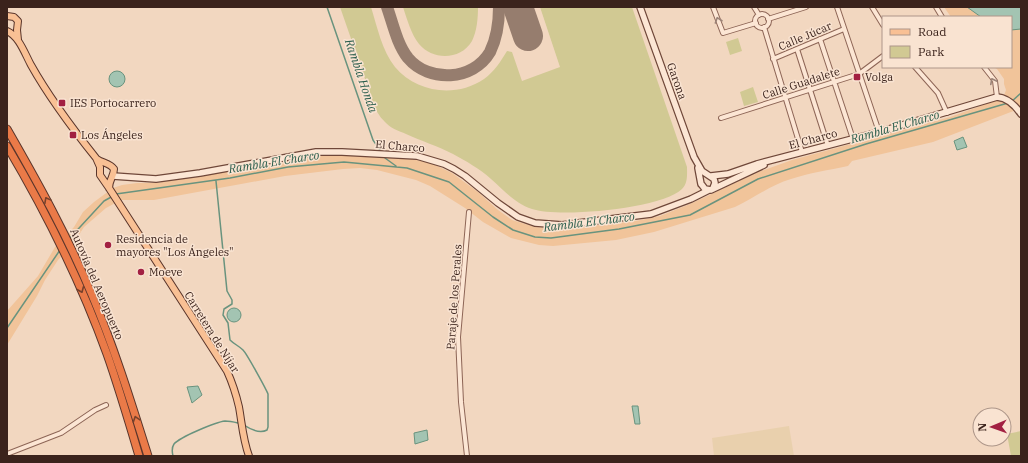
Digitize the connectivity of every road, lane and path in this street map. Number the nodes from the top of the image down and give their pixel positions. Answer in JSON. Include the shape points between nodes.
{"nodes":[{"id":1,"x":640,"y":7,"type":"edge"},
{"id":2,"x":713,"y":7,"type":"edge"},
{"id":3,"x":754,"y":7,"type":"edge"},
{"id":4,"x":806,"y":7,"type":"edge"},
{"id":5,"x":837,"y":7,"type":"edge"},
{"id":6,"x":872,"y":7,"type":"edge"},
{"id":7,"x":936,"y":7,"type":"edge"},
{"id":8,"x":9,"y":15,"type":"edge"},
{"id":9,"x":759,"y":15,"type":"junction"},
{"id":10,"x":940,"y":16,"type":"edge"},
{"id":11,"x":768,"y":19,"type":"junction"},
{"id":12,"x":756,"y":23,"type":"junction"},
{"id":13,"x":882,"y":23,"type":"edge"},
{"id":14,"x":764,"y":27,"type":"junction"},
{"id":15,"x":17,"y":28,"type":"junction"},
{"id":16,"x":844,"y":29,"type":"junction"},
{"id":17,"x":8,"y":31,"type":"edge"},
{"id":18,"x":820,"y":39,"type":"junction"},
{"id":19,"x":20,"y":44,"type":"junction"},
{"id":20,"x":797,"y":49,"type":"junction"},
{"id":21,"x":882,"y":57,"type":"edge"},
{"id":22,"x":773,"y":59,"type":"junction"},
{"id":23,"x":916,"y":68,"type":"edge"},
{"id":24,"x":985,"y":68,"type":"edge"},
{"id":25,"x":859,"y":74,"type":"junction"},
{"id":26,"x":834,"y":82,"type":"junction"},
{"id":27,"x":810,"y":90,"type":"junction"},
{"id":28,"x":997,"y":97,"type":"junction"},
{"id":29,"x":785,"y":98,"type":"junction"},
{"id":30,"x":947,"y":113,"type":"junction"},
{"id":31,"x":1021,"y":114,"type":"edge"},
{"id":32,"x":721,"y":118,"type":"dead end"},
{"id":33,"x":7,"y":129,"type":"edge"},
{"id":34,"x":879,"y":132,"type":"junction"},
{"id":35,"x":853,"y":139,"type":"junction"},
{"id":36,"x":7,"y":146,"type":"edge"},
{"id":37,"x":828,"y":146,"type":"junction"},
{"id":38,"x":802,"y":152,"type":"junction"},
{"id":39,"x":96,"y":158,"type":"junction"},
{"id":40,"x":776,"y":160,"type":"junction"},
{"id":41,"x":696,"y":162,"type":"junction"},
{"id":42,"x":107,"y":164,"type":"junction"},
{"id":43,"x":100,"y":168,"type":"junction"},
{"id":44,"x":114,"y":169,"type":"junction"},
{"id":45,"x":710,"y":176,"type":"junction"},
{"id":46,"x":103,"y":177,"type":"junction"},
{"id":47,"x":112,"y":177,"type":"junction"},
{"id":48,"x":130,"y":177,"type":"junction"},
{"id":49,"x":702,"y":184,"type":"junction"},
{"id":50,"x":109,"y":188,"type":"junction"},
{"id":51,"x":711,"y":189,"type":"junction"},
{"id":52,"x":695,"y":197,"type":"junction"},
{"id":53,"x":469,"y":212,"type":"dead end"},
{"id":54,"x":106,"y":404,"type":"dead end"},
{"id":55,"x":7,"y":454,"type":"edge"},
{"id":56,"x":139,"y":456,"type":"edge"},
{"id":57,"x":148,"y":456,"type":"edge"},
{"id":58,"x":249,"y":456,"type":"edge"},
{"id":59,"x":467,"y":456,"type":"edge"}],
"edges":[{"from":1,"to":41,"type":"main road","name":"Garona"},
{"from":12,"to":2,"type":"street","one_way":true,"via":[[723,33]]},
{"from":3,"to":9,"type":"street"},
{"from":4,"to":11,"type":"street"},
{"from":5,"to":16,"type":"street"},
{"from":6,"to":13,"type":"street"},
{"from":7,"to":10,"type":"street"},
{"from":8,"to":15,"type":"main road","name":"Carretera de Níjar","via":[[18,21]]},
{"from":9,"to":11,"type":"street","via":[[764,15]]},
{"from":9,"to":12,"type":"street"},
{"from":11,"to":14,"type":"street"},
{"from":12,"to":14,"type":"street"},
{"from":14,"to":22,"type":"street"},
{"from":15,"to":17,"type":"main road","name":"Carretera de Níjar"},
{"from":15,"to":19,"type":"main road","name":"Carretera de Níjar"},
{"from":16,"to":18,"type":"street","name":"Calle Júcar"},
{"from":16,"to":25,"type":"street"},
{"from":17,"to":19,"type":"main road","name":"Carretera de Níjar"},
{"from":18,"to":20,"type":"street","name":"Calle Júcar"},
{"from":18,"to":26,"type":"street"},
{"from":19,"to":39,"type":"main road","name":"Carretera de Níjar","via":[[60,112]]},
{"from":20,"to":22,"type":"street","name":"Calle Júcar"},
{"from":20,"to":27,"type":"street"},
{"from":21,"to":25,"type":"street","name":"Calle Guadalete"},
{"from":22,"to":29,"type":"street"},
{"from":23,"to":30,"type":"street","via":[[938,93]]},
{"from":28,"to":24,"type":"street","one_way":true,"via":[[995,81]]},
{"from":25,"to":26,"type":"street","name":"Calle Guadalete"},
{"from":25,"to":34,"type":"street"},
{"from":26,"to":27,"type":"street","name":"Calle Guadalete"},
{"from":26,"to":35,"type":"street"},
{"from":27,"to":29,"type":"street","name":"Calle Guadalete"},
{"from":27,"to":37,"type":"street"},
{"from":28,"to":30,"type":"main road","name":"El Charco"},
{"from":28,"to":31,"type":"main road","via":[[1013,104]]},
{"from":29,"to":32,"type":"street","name":"Calle Guadalete"},
{"from":29,"to":38,"type":"street"},
{"from":30,"to":34,"type":"main road","name":"El Charco"},
{"from":57,"to":33,"type":"highway","name":"Autovía del Aeropuerto","one_way":true,"via":[[112,344],[92,294],[46,198]]},
{"from":34,"to":35,"type":"main road","name":"El Charco"},
{"from":35,"to":37,"type":"main road","name":"El Charco"},
{"from":36,"to":56,"type":"highway","name":"Autovía del Aeropuerto","one_way":true,"via":[[65,255],[107,354]]},
{"from":37,"to":38,"type":"main road","name":"El Charco"},
{"from":38,"to":40,"type":"main road","name":"El Charco"},
{"from":39,"to":42,"type":"main road","name":"Carretera de Níjar"},
{"from":39,"to":43,"type":"main road","name":"Carretera de Níjar"},
{"from":40,"to":45,"type":"main road","name":"El Charco","via":[[728,174]]},
{"from":40,"to":51,"type":"main road","name":"El Charco"},
{"from":41,"to":45,"type":"main road","via":[[699,168]]},
{"from":41,"to":49,"type":"main road","name":"Garona"},
{"from":42,"to":43,"type":"main road"},
{"from":42,"to":44,"type":"main road","name":"Carretera de Níjar"},
{"from":43,"to":46,"type":"main road","name":"Carretera de Níjar"},
{"from":44,"to":47,"type":"main road"},
{"from":44,"to":48,"type":"main road"},
{"from":45,"to":49,"type":"main road","via":[[703,178]]},
{"from":45,"to":51,"type":"main road","via":[[715,180]]},
{"from":46,"to":47,"type":"main road"},
{"from":46,"to":50,"type":"main road","name":"Carretera de Níjar"},
{"from":47,"to":48,"type":"main road","name":"El Charco"},
{"from":47,"to":50,"type":"main road"},
{"from":48,"to":52,"type":"main road","name":"El Charco","via":[[165,178],[316,152],[417,156],[454,169],[518,217],[535,223],[556,225],[651,214]]},
{"from":49,"to":51,"type":"main road","via":[[705,189]]},
{"from":49,"to":52,"type":"main road"},
{"from":50,"to":58,"type":"main road","name":"Carretera de Níjar","via":[[227,371],[239,406]]},
{"from":51,"to":52,"type":"main road","name":"El Charco"},
{"from":53,"to":59,"type":"street","name":"Paraje de los Perales","via":[[458,337]]},
{"from":54,"to":55,"type":"street","via":[[60,433]]}]}
